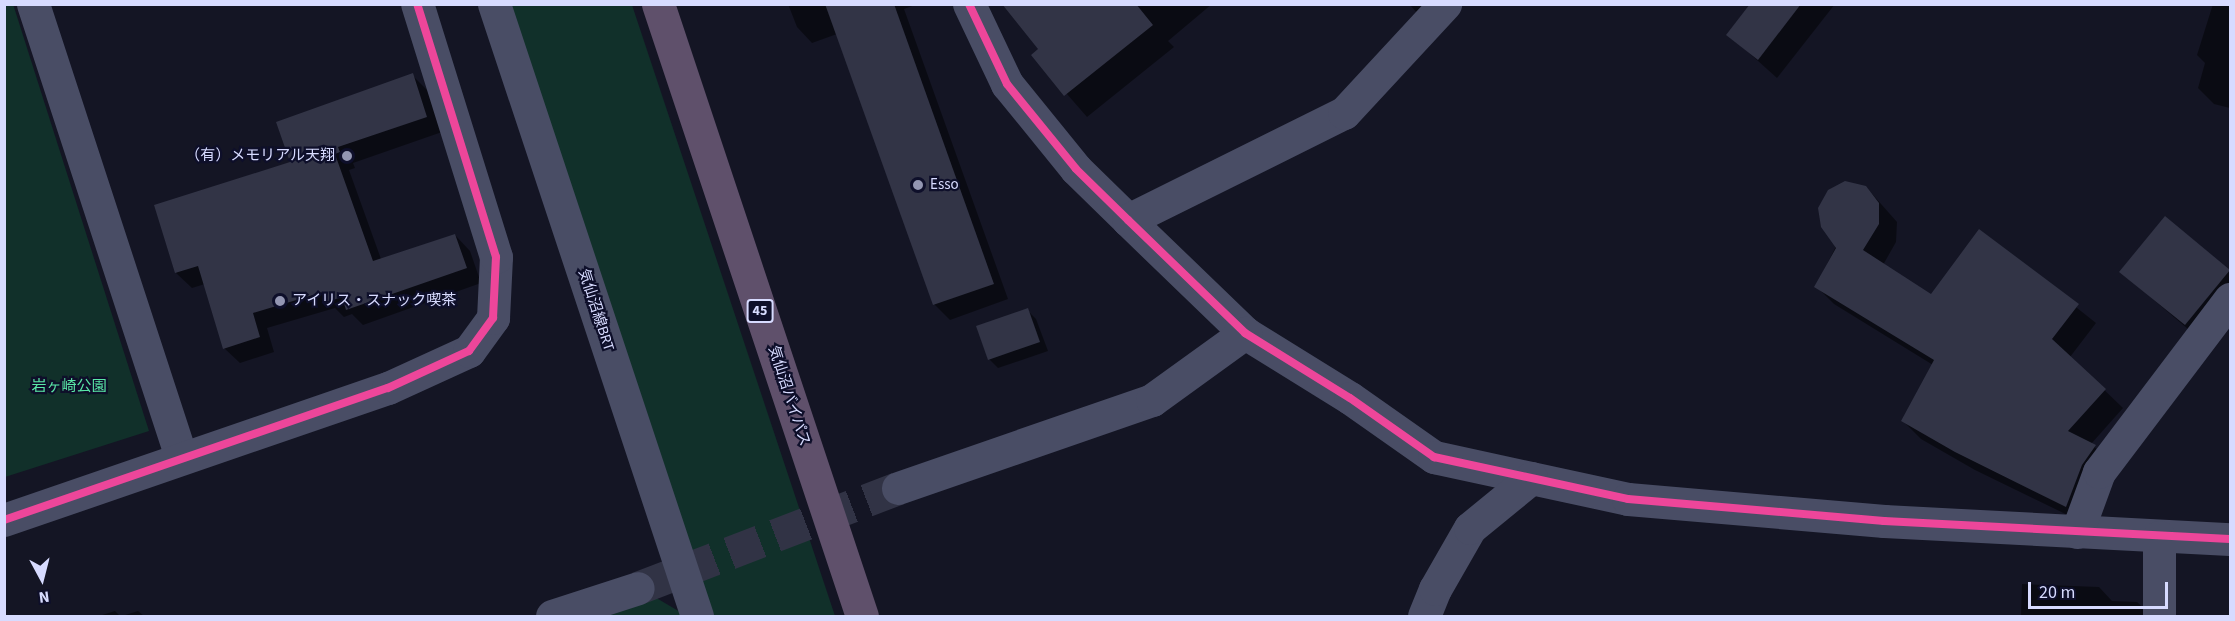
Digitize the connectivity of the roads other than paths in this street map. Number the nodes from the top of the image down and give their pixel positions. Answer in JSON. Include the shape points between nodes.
{"nodes":[{"id":1,"x":33,"y":4,"type":"edge"},
{"id":2,"x":417,"y":4,"type":"edge"},
{"id":3,"x":494,"y":4,"type":"edge"},
{"id":4,"x":658,"y":4,"type":"edge"},
{"id":5,"x":969,"y":4,"type":"edge"},
{"id":6,"x":1446,"y":4,"type":"edge"},
{"id":7,"x":1128,"y":220,"type":"junction"},
{"id":8,"x":2230,"y":299,"type":"edge"},
{"id":9,"x":1245,"y":333,"type":"junction"},
{"id":10,"x":181,"y":457,"type":"junction"},
{"id":11,"x":1531,"y":478,"type":"junction"},
{"id":12,"x":898,"y":488,"type":"tunnel mouth"},
{"id":13,"x":4,"y":520,"type":"edge"},
{"id":14,"x":2078,"y":532,"type":"junction"},
{"id":15,"x":2158,"y":537,"type":"junction"},
{"id":16,"x":2230,"y":539,"type":"edge"},
{"id":17,"x":638,"y":588,"type":"tunnel mouth"},
{"id":18,"x":1424,"y":615,"type":"edge"},
{"id":19,"x":552,"y":616,"type":"edge"},
{"id":20,"x":698,"y":616,"type":"edge"},
{"id":21,"x":862,"y":616,"type":"edge"},
{"id":22,"x":2159,"y":616,"type":"edge"}],
"edges":[{"from":1,"to":10,"type":"street"},
{"from":2,"to":10,"type":"street","via":[[496,256],[493,318],[469,351],[388,388]]},
{"from":3,"to":20,"type":"street","name":"気仙沼線BRT"},
{"from":4,"to":21,"type":"highway","name":"気仙沼バイパス","number":"45"},
{"from":5,"to":7,"type":"street","via":[[1007,84],[1076,169]]},
{"from":6,"to":7,"type":"street","via":[[1344,113]]},
{"from":7,"to":9,"type":"street"},
{"from":8,"to":14,"type":"street","via":[[2099,472]]},
{"from":9,"to":11,"type":"street","via":[[1350,398],[1434,457]]},
{"from":9,"to":12,"type":"street","via":[[1152,400]]},
{"from":10,"to":13,"type":"street"},
{"from":11,"to":14,"type":"street","via":[[1628,499],[1884,521]]},
{"from":11,"to":18,"type":"street","via":[[1470,528]]},
{"from":14,"to":15,"type":"street"},
{"from":15,"to":16,"type":"street"},
{"from":15,"to":22,"type":"street"},
{"from":17,"to":19,"type":"street"}]}
